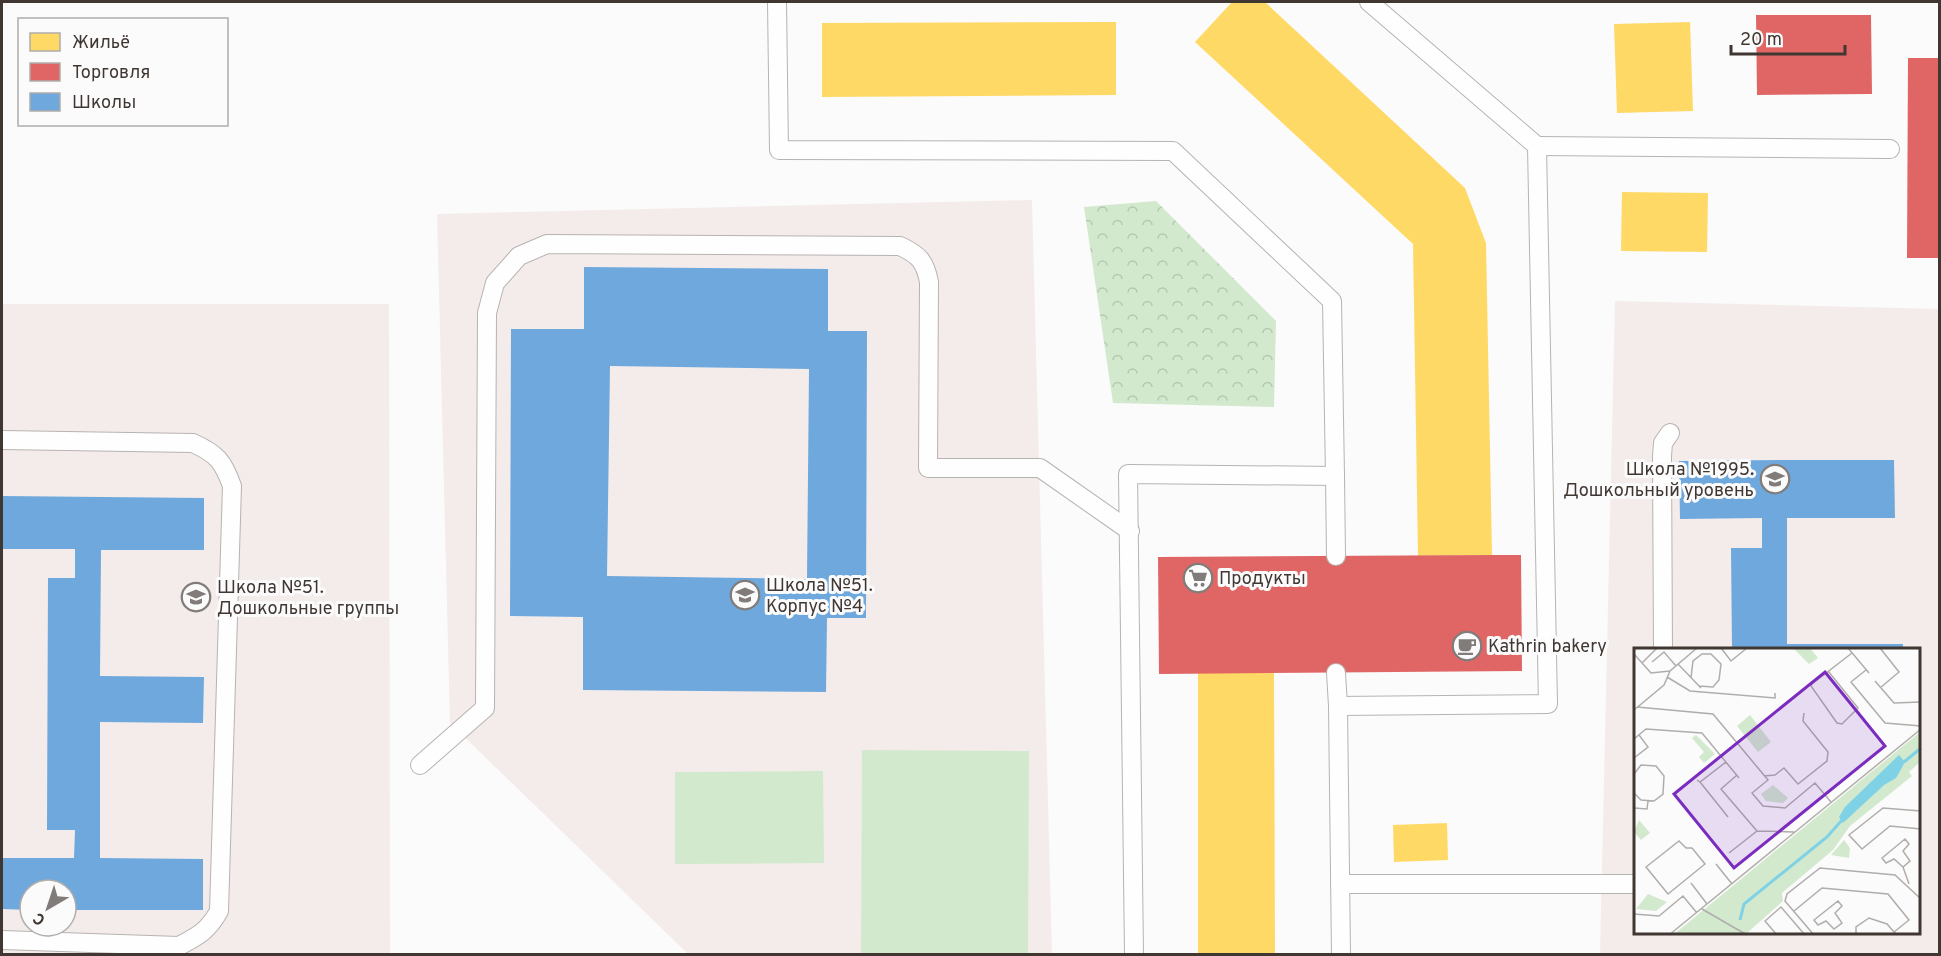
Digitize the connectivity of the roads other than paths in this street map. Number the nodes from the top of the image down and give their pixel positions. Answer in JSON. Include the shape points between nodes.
{"nodes":[{"id":1,"x":777,"y":2,"type":"edge"},
{"id":2,"x":1369,"y":2,"type":"edge"},
{"id":3,"x":1537,"y":146,"type":"junction"},
{"id":4,"x":1890,"y":149,"type":"dead end"},
{"id":5,"x":1670,"y":433,"type":"dead end"},
{"id":6,"x":2,"y":440,"type":"edge"},
{"id":7,"x":1335,"y":476,"type":"junction"},
{"id":8,"x":1130,"y":531,"type":"junction"},
{"id":9,"x":1335,"y":556,"type":"dead end"},
{"id":10,"x":1663,"y":648,"type":"edge"},
{"id":11,"x":1336,"y":673,"type":"dead end"},
{"id":12,"x":1338,"y":706,"type":"junction"},
{"id":13,"x":420,"y":765,"type":"dead end"},
{"id":14,"x":1634,"y":884,"type":"edge"},
{"id":15,"x":1340,"y":885,"type":"junction"},
{"id":16,"x":2,"y":940,"type":"edge"},
{"id":17,"x":1134,"y":954,"type":"edge"},
{"id":18,"x":1341,"y":954,"type":"edge"}],
"edges":[{"from":1,"to":7,"type":"lane","via":[[779,150],[1173,151],[1332,301]]},
{"from":2,"to":3,"type":"lane"},
{"from":3,"to":4,"type":"lane"},
{"from":3,"to":12,"type":"lane","via":[[1548,704]]},
{"from":5,"to":10,"type":"lane","via":[[1663,443],[1662,456]]},
{"from":6,"to":16,"type":"lane","via":[[193,443],[210,451],[225,467],[232,486],[219,911],[202,934],[179,946]]},
{"from":7,"to":8,"type":"lane","via":[[1128,474]]},
{"from":7,"to":9,"type":"lane"},
{"from":8,"to":13,"type":"lane","via":[[1040,468],[928,468],[929,282],[916,253],[900,246],[547,244],[519,256],[495,283],[487,313],[485,708]]},
{"from":8,"to":17,"type":"lane"},
{"from":11,"to":12,"type":"lane"},
{"from":12,"to":15,"type":"lane"},
{"from":14,"to":15,"type":"lane"},
{"from":15,"to":18,"type":"lane"}]}
